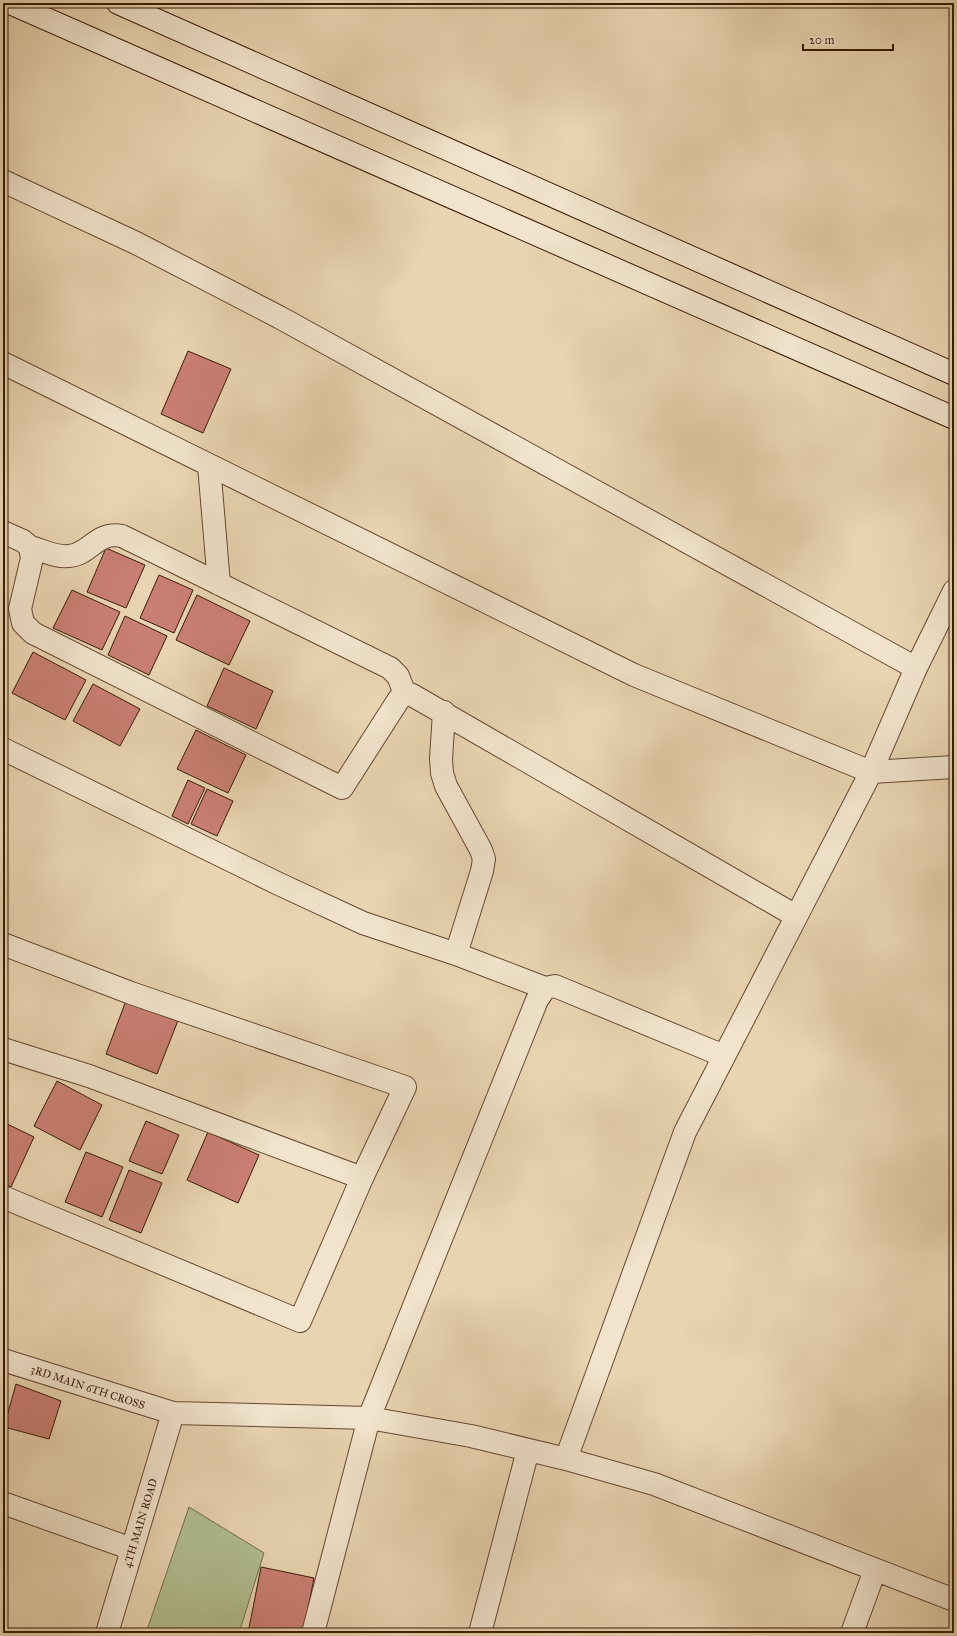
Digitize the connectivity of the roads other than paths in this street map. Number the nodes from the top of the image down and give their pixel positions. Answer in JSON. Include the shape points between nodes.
{"nodes":[{"id":1,"x":10,"y":3,"type":"edge"},
{"id":2,"x":118,"y":3,"type":"edge"},
{"id":3,"x":3,"y":181,"type":"edge"},
{"id":4,"x":3,"y":363,"type":"edge"},
{"id":5,"x":954,"y":374,"type":"edge"},
{"id":6,"x":954,"y":418,"type":"edge"},
{"id":7,"x":209,"y":465,"type":"junction"},
{"id":8,"x":3,"y":532,"type":"edge"},
{"id":9,"x":30,"y":547,"type":"junction"},
{"id":10,"x":219,"y":584,"type":"junction"},
{"id":11,"x":954,"y":591,"type":"edge"},
{"id":12,"x":916,"y":668,"type":"junction"},
{"id":13,"x":405,"y":694,"type":"junction"},
{"id":14,"x":444,"y":712,"type":"junction"},
{"id":15,"x":3,"y":749,"type":"edge"},
{"id":16,"x":954,"y":767,"type":"edge"},
{"id":17,"x":870,"y":772,"type":"junction"},
{"id":18,"x":796,"y":916,"type":"junction"},
{"id":19,"x":3,"y":944,"type":"edge"},
{"id":20,"x":456,"y":954,"type":"junction"},
{"id":21,"x":545,"y":988,"type":"junction"},
{"id":22,"x":3,"y":1049,"type":"edge"},
{"id":23,"x":724,"y":1056,"type":"junction"},
{"id":24,"x":362,"y":1178,"type":"junction"},
{"id":25,"x":3,"y":1197,"type":"edge"},
{"id":26,"x":3,"y":1360,"type":"edge"},
{"id":27,"x":173,"y":1414,"type":"junction"},
{"id":28,"x":368,"y":1418,"type":"junction"},
{"id":29,"x":528,"y":1450,"type":"junction"},
{"id":30,"x":566,"y":1459,"type":"junction"},
{"id":31,"x":3,"y":1503,"type":"edge"},
{"id":32,"x":132,"y":1549,"type":"junction"},
{"id":33,"x":875,"y":1570,"type":"junction"},
{"id":34,"x":954,"y":1600,"type":"edge"},
{"id":35,"x":107,"y":1633,"type":"edge"},
{"id":36,"x":313,"y":1633,"type":"edge"},
{"id":37,"x":480,"y":1633,"type":"edge"},
{"id":38,"x":852,"y":1633,"type":"edge"}],
"edges":[{"from":1,"to":6,"type":"street"},
{"from":2,"to":5,"type":"street"},
{"from":3,"to":12,"type":"street","via":[[136,243],[279,317]]},
{"from":4,"to":7,"type":"street"},
{"from":7,"to":10,"type":"street"},
{"from":7,"to":17,"type":"street","via":[[634,675]]},
{"from":8,"to":9,"type":"street"},
{"from":9,"to":10,"type":"street","via":[[61,556],[77,555],[113,534],[122,536]]},
{"from":9,"to":13,"type":"street","via":[[32,558],[20,609],[22,623],[33,633],[342,788],[399,699]]},
{"from":10,"to":13,"type":"street","via":[[390,668],[398,676]]},
{"from":11,"to":12,"type":"street"},
{"from":12,"to":17,"type":"street"},
{"from":13,"to":14,"type":"street"},
{"from":14,"to":18,"type":"street"},
{"from":14,"to":20,"type":"street","via":[[440,759],[442,773],[446,786],[484,859]]},
{"from":15,"to":20,"type":"street","via":[[363,923]]},
{"from":16,"to":17,"type":"street"},
{"from":17,"to":18,"type":"street"},
{"from":18,"to":23,"type":"street"},
{"from":19,"to":24,"type":"street","via":[[132,993],[405,1087]]},
{"from":20,"to":21,"type":"street"},
{"from":21,"to":23,"type":"street","via":[[555,986]]},
{"from":21,"to":28,"type":"street","via":[[537,1000]]},
{"from":22,"to":24,"type":"street","via":[[89,1076]]},
{"from":23,"to":30,"type":"street","via":[[685,1132]]},
{"from":24,"to":25,"type":"street","via":[[300,1321]]},
{"from":26,"to":27,"type":"street","name":"3RD MAIN 6TH CROSS"},
{"from":27,"to":28,"type":"street","name":"3RD MAIN 6TH CROSS"},
{"from":27,"to":32,"type":"street","name":"4TH MAIN ROAD"},
{"from":28,"to":29,"type":"street","name":"3RD MAIN 6TH CROSS","via":[[471,1436]]},
{"from":28,"to":36,"type":"street"},
{"from":29,"to":30,"type":"street","name":"3RD MAIN 6TH CROSS"},
{"from":29,"to":37,"type":"street"},
{"from":30,"to":33,"type":"street","name":"3RD MAIN 6TH CROSS","via":[[654,1484]]},
{"from":31,"to":32,"type":"street"},
{"from":32,"to":35,"type":"street","name":"4TH MAIN ROAD"},
{"from":33,"to":34,"type":"street","name":"3RD MAIN 6TH CROSS"},
{"from":33,"to":38,"type":"street"}]}
